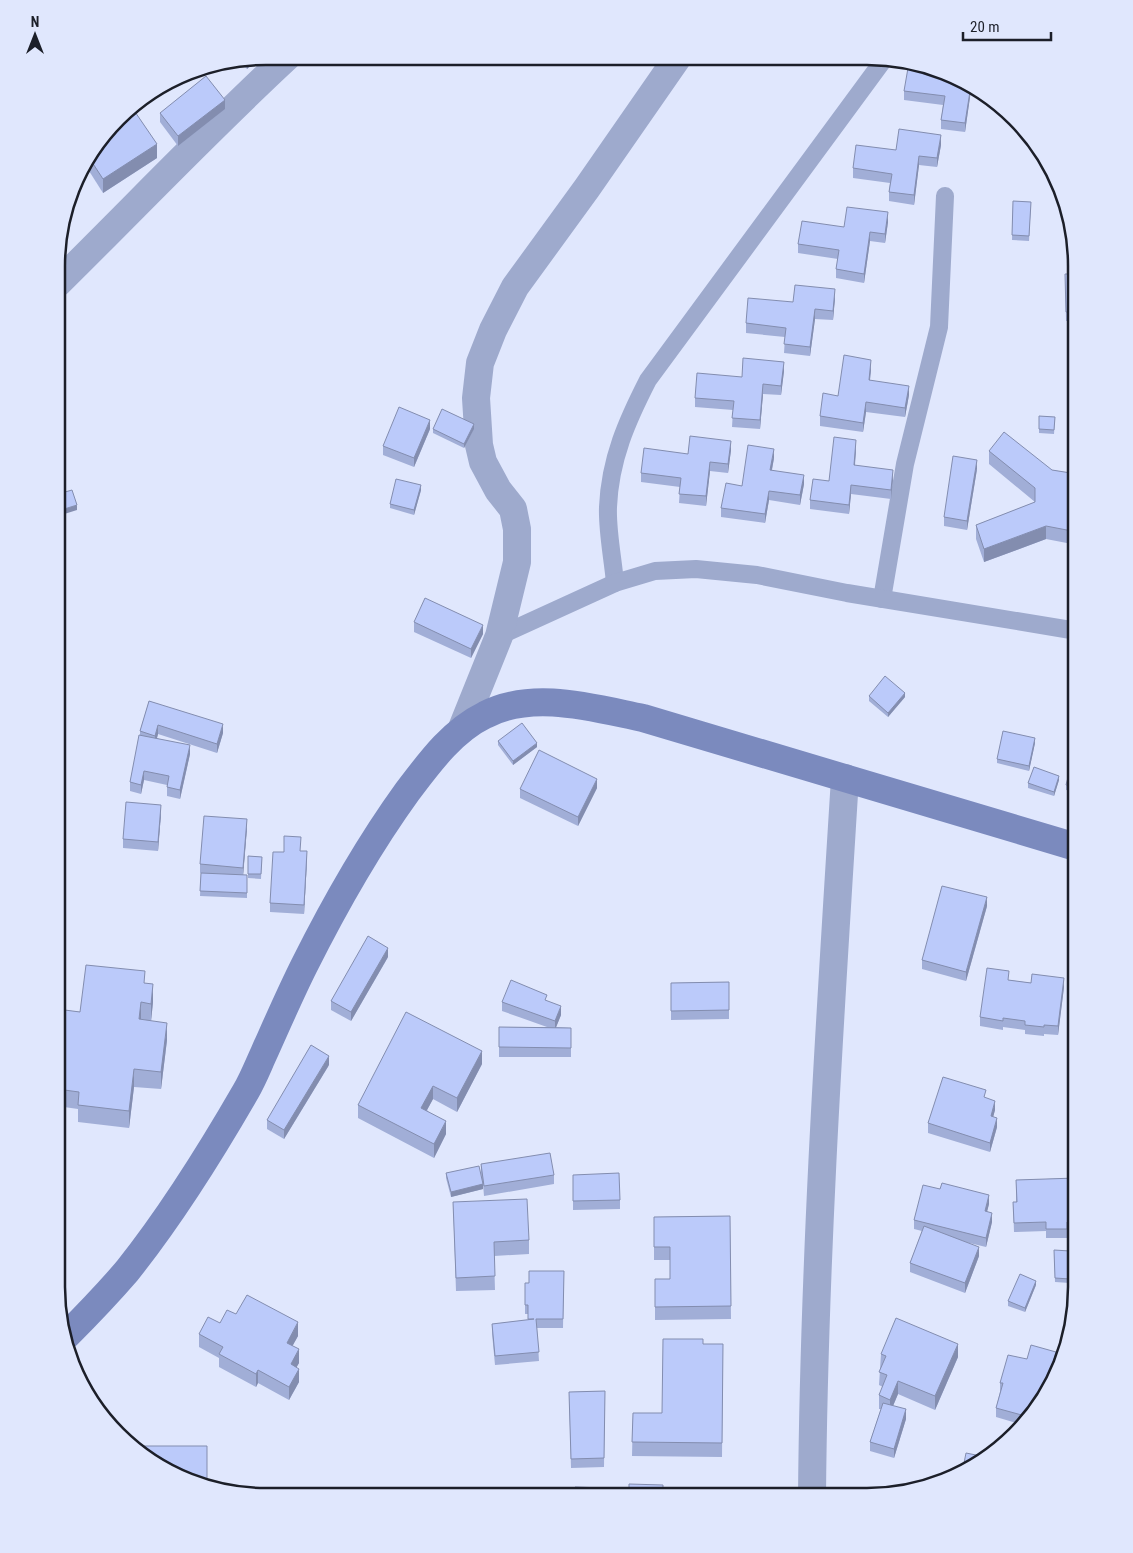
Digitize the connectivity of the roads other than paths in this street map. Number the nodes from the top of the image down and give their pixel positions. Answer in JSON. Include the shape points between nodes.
{"nodes":[{"id":1,"x":278,"y":65,"type":"edge"},
{"id":2,"x":673,"y":65,"type":"edge"},
{"id":3,"x":880,"y":65,"type":"edge"},
{"id":4,"x":945,"y":196,"type":"dead end"},
{"id":5,"x":65,"y":276,"type":"edge"},
{"id":6,"x":615,"y":583,"type":"junction"},
{"id":7,"x":882,"y":599,"type":"junction"},
{"id":8,"x":1068,"y":630,"type":"edge"},
{"id":9,"x":498,"y":636,"type":"junction"},
{"id":10,"x":462,"y":728,"type":"junction"},
{"id":11,"x":845,"y":778,"type":"junction"},
{"id":12,"x":1068,"y":845,"type":"edge"},
{"id":13,"x":70,"y":1332,"type":"edge"},
{"id":14,"x":812,"y":1488,"type":"edge"}],
"edges":[{"from":1,"to":5,"type":"street"},
{"from":2,"to":9,"type":"street","via":[[515,287],[480,363],[476,398],[483,462],[513,510],[517,529],[517,562]]},
{"from":3,"to":6,"type":"lane","via":[[648,380],[628,419],[613,462],[608,508]]},
{"from":4,"to":7,"type":"lane","via":[[939,327],[905,464]]},
{"from":6,"to":7,"type":"lane","via":[[656,571],[696,568],[757,575]]},
{"from":6,"to":9,"type":"lane"},
{"from":7,"to":8,"type":"lane"},
{"from":9,"to":10,"type":"street"},
{"from":10,"to":11,"type":"street","via":[[486,714],[510,706],[542,702],[586,706],[643,718]]},
{"from":10,"to":13,"type":"street","via":[[419,776],[387,819],[305,965],[247,1089],[189,1182],[127,1270]]},
{"from":11,"to":12,"type":"street"},
{"from":11,"to":14,"type":"street","via":[[822,1136]]}]}
